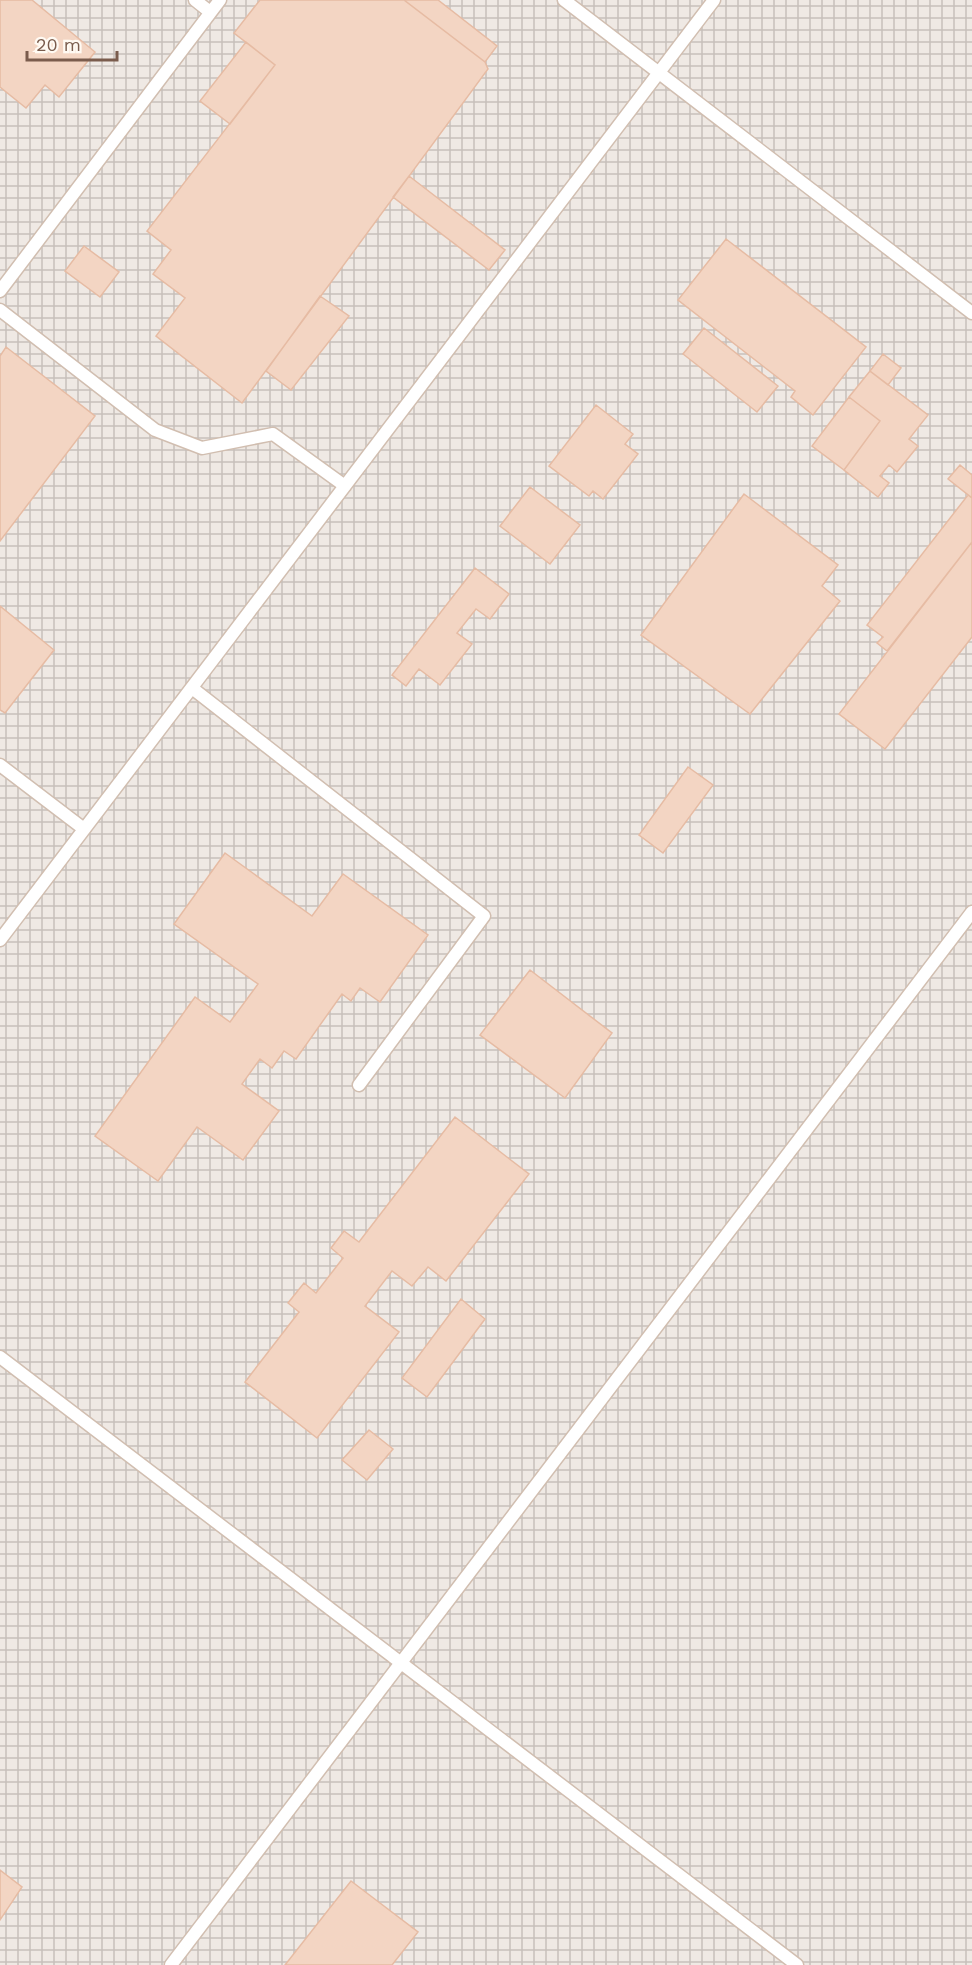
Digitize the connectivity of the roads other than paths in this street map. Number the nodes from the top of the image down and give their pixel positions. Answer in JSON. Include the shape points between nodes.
{"nodes":[{"id":1,"x":195,"y":0,"type":"edge"},
{"id":2,"x":219,"y":0,"type":"edge"},
{"id":3,"x":564,"y":0,"type":"edge"},
{"id":4,"x":714,"y":0,"type":"edge"},
{"id":5,"x":210,"y":12,"type":"junction"},
{"id":6,"x":659,"y":73,"type":"junction"},
{"id":7,"x":0,"y":291,"type":"edge"},
{"id":8,"x":0,"y":310,"type":"edge"},
{"id":9,"x":972,"y":314,"type":"edge"},
{"id":10,"x":345,"y":486,"type":"junction"},
{"id":11,"x":192,"y":688,"type":"junction"},
{"id":12,"x":0,"y":765,"type":"edge"},
{"id":13,"x":84,"y":830,"type":"junction"},
{"id":14,"x":972,"y":912,"type":"edge"},
{"id":15,"x":0,"y":940,"type":"edge"},
{"id":16,"x":359,"y":1085,"type":"dead end"},
{"id":17,"x":0,"y":1357,"type":"edge"},
{"id":18,"x":401,"y":1663,"type":"junction"},
{"id":19,"x":171,"y":1965,"type":"edge"},
{"id":20,"x":797,"y":1965,"type":"edge"}],
"edges":[{"from":1,"to":5,"type":"lane"},
{"from":2,"to":5,"type":"lane"},
{"from":3,"to":6,"type":"lane"},
{"from":4,"to":6,"type":"lane"},
{"from":5,"to":7,"type":"lane"},
{"from":6,"to":9,"type":"lane"},
{"from":6,"to":10,"type":"lane"},
{"from":8,"to":10,"type":"lane","via":[[155,430],[202,448],[273,434]]},
{"from":10,"to":11,"type":"lane"},
{"from":11,"to":13,"type":"lane"},
{"from":11,"to":16,"type":"lane","via":[[484,916]]},
{"from":12,"to":13,"type":"lane"},
{"from":13,"to":15,"type":"lane"},
{"from":14,"to":18,"type":"lane"},
{"from":17,"to":18,"type":"lane"},
{"from":18,"to":19,"type":"lane"},
{"from":18,"to":20,"type":"lane"}]}
